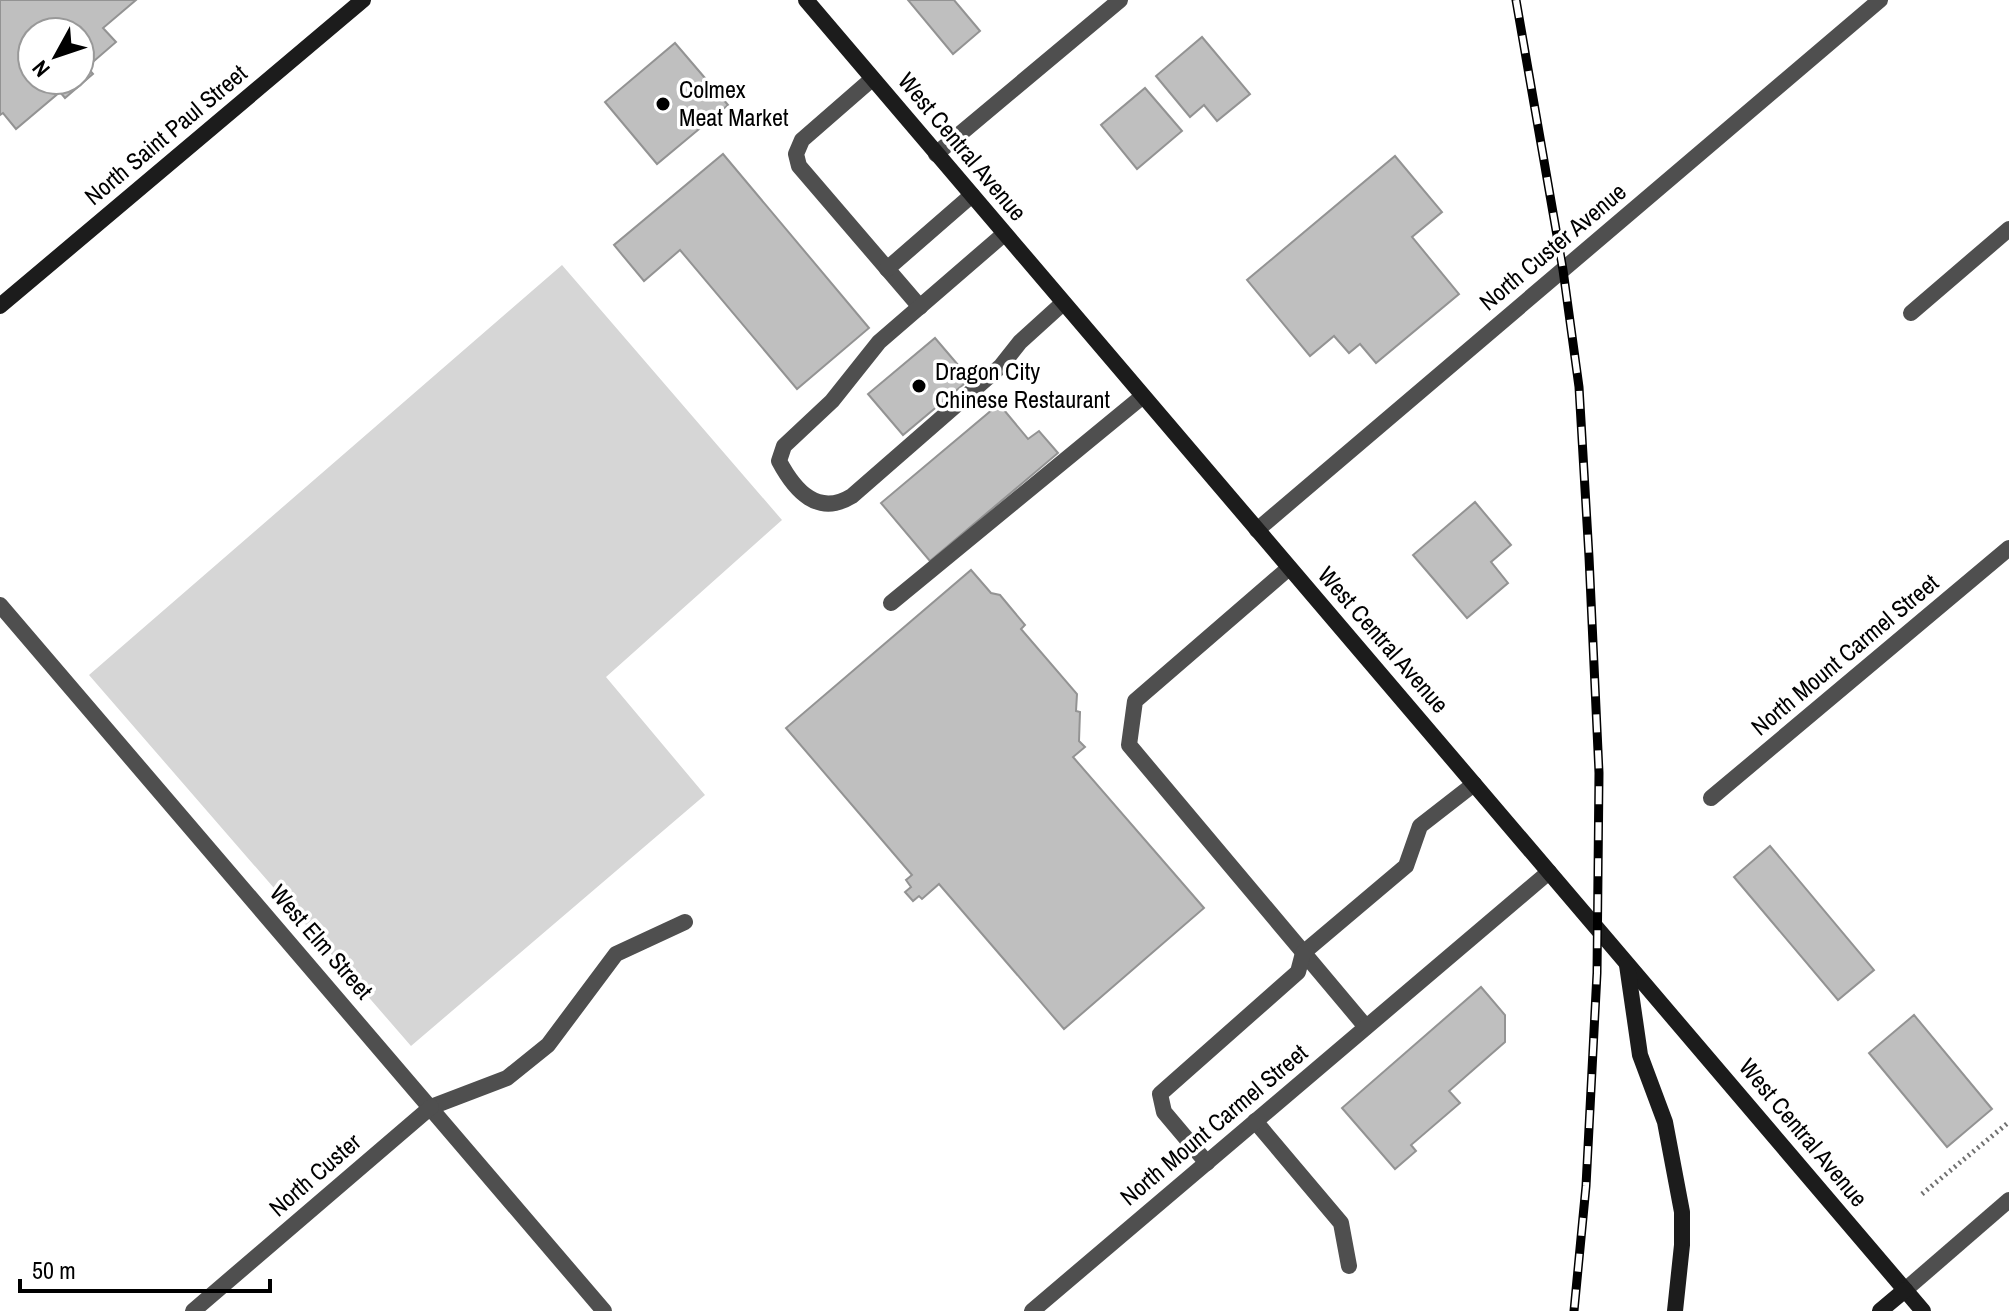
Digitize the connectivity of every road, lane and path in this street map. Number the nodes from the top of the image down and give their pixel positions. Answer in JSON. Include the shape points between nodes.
{"nodes":[{"id":1,"x":363,"y":0,"type":"edge"},
{"id":2,"x":806,"y":0,"type":"edge"},
{"id":3,"x":1120,"y":0,"type":"edge"},
{"id":4,"x":1880,"y":0,"type":"edge"},
{"id":5,"x":872,"y":79,"type":"junction"},
{"id":6,"x":936,"y":154,"type":"junction"},
{"id":7,"x":972,"y":195,"type":"junction"},
{"id":8,"x":2009,"y":229,"type":"edge"},
{"id":9,"x":1004,"y":234,"type":"junction"},
{"id":10,"x":887,"y":269,"type":"junction"},
{"id":11,"x":1063,"y":303,"type":"junction"},
{"id":12,"x":0,"y":306,"type":"edge"},
{"id":13,"x":920,"y":307,"type":"junction"},
{"id":14,"x":1911,"y":313,"type":"dead end"},
{"id":15,"x":1143,"y":396,"type":"junction"},
{"id":16,"x":1257,"y":530,"type":"junction"},
{"id":17,"x":2009,"y":548,"type":"edge"},
{"id":18,"x":1289,"y":568,"type":"junction"},
{"id":19,"x":891,"y":603,"type":"dead end"},
{"id":20,"x":0,"y":605,"type":"edge"},
{"id":21,"x":1474,"y":784,"type":"junction"},
{"id":22,"x":1711,"y":798,"type":"dead end"},
{"id":23,"x":1549,"y":872,"type":"junction"},
{"id":24,"x":685,"y":922,"type":"dead end"},
{"id":25,"x":1303,"y":953,"type":"junction"},
{"id":26,"x":1627,"y":963,"type":"junction"},
{"id":27,"x":1366,"y":1027,"type":"junction"},
{"id":28,"x":431,"y":1107,"type":"junction"},
{"id":29,"x":1255,"y":1121,"type":"junction"},
{"id":30,"x":2009,"y":1122,"type":"edge"},
{"id":31,"x":1207,"y":1163,"type":"junction"},
{"id":32,"x":1922,"y":1194,"type":"dead end"},
{"id":33,"x":2009,"y":1200,"type":"edge"},
{"id":34,"x":1349,"y":1266,"type":"dead end"},
{"id":35,"x":1905,"y":1290,"type":"junction"},
{"id":36,"x":193,"y":1311,"type":"edge"},
{"id":37,"x":604,"y":1311,"type":"edge"},
{"id":38,"x":1032,"y":1311,"type":"edge"},
{"id":39,"x":1675,"y":1311,"type":"edge"},
{"id":40,"x":1880,"y":1311,"type":"edge"},
{"id":41,"x":1923,"y":1311,"type":"edge"}],
"edges":[{"from":1,"to":12,"type":"main road","name":"North Saint Paul Street"},
{"from":2,"to":5,"type":"main road","name":"West Central Avenue"},
{"from":3,"to":6,"type":"street"},
{"from":4,"to":16,"type":"street","name":"North Custer Avenue"},
{"from":5,"to":6,"type":"main road","name":"West Central Avenue"},
{"from":5,"to":10,"type":"street","via":[[802,140],[796,154],[799,166]]},
{"from":6,"to":7,"type":"main road","name":"West Central Avenue"},
{"from":7,"to":9,"type":"main road","name":"West Central Avenue"},
{"from":7,"to":10,"type":"street"},
{"from":8,"to":14,"type":"street"},
{"from":9,"to":11,"type":"main road","name":"West Central Avenue"},
{"from":9,"to":13,"type":"street"},
{"from":10,"to":13,"type":"street"},
{"from":11,"to":13,"type":"street","via":[[1001,366],[852,496],[837,506],[822,505],[788,478],[779,461],[784,446],[832,401],[879,342]]},
{"from":11,"to":15,"type":"main road","name":"West Central Avenue"},
{"from":15,"to":16,"type":"main road","name":"West Central Avenue"},
{"from":15,"to":19,"type":"street"},
{"from":16,"to":18,"type":"main road","name":"West Central Avenue"},
{"from":17,"to":22,"type":"street","name":"North Mount Carmel Street"},
{"from":18,"to":21,"type":"main road","name":"West Central Avenue"},
{"from":18,"to":25,"type":"street","via":[[1135,701],[1129,745]]},
{"from":20,"to":28,"type":"street","name":"West Elm Street"},
{"from":21,"to":23,"type":"main road","name":"West Central Avenue"},
{"from":21,"to":25,"type":"street","via":[[1420,826],[1406,866]]},
{"from":23,"to":26,"type":"main road","name":"West Central Avenue"},
{"from":23,"to":27,"type":"street","name":"North Mount Carmel Street"},
{"from":24,"to":28,"type":"street","name":"North Custer","via":[[616,954],[548,1045],[507,1078]]},
{"from":25,"to":27,"type":"street"},
{"from":25,"to":31,"type":"street","via":[[1298,972],[1160,1094],[1164,1112]]},
{"from":26,"to":35,"type":"main road","name":"West Central Avenue"},
{"from":26,"to":39,"type":"main road","via":[[1640,1055],[1665,1122],[1682,1212]]},
{"from":27,"to":29,"type":"street","name":"North Mount Carmel Street"},
{"from":28,"to":36,"type":"street","name":"North Custer"},
{"from":28,"to":37,"type":"street","name":"West Elm Street"},
{"from":29,"to":31,"type":"street","name":"North Mount Carmel Street"},
{"from":29,"to":34,"type":"street","via":[[1341,1223]]},
{"from":30,"to":32,"type":"path"},
{"from":31,"to":38,"type":"street","name":"North Mount Carmel Street"},
{"from":33,"to":35,"type":"street"},
{"from":35,"to":40,"type":"main road"},
{"from":35,"to":41,"type":"main road","name":"West Central Avenue"}]}
